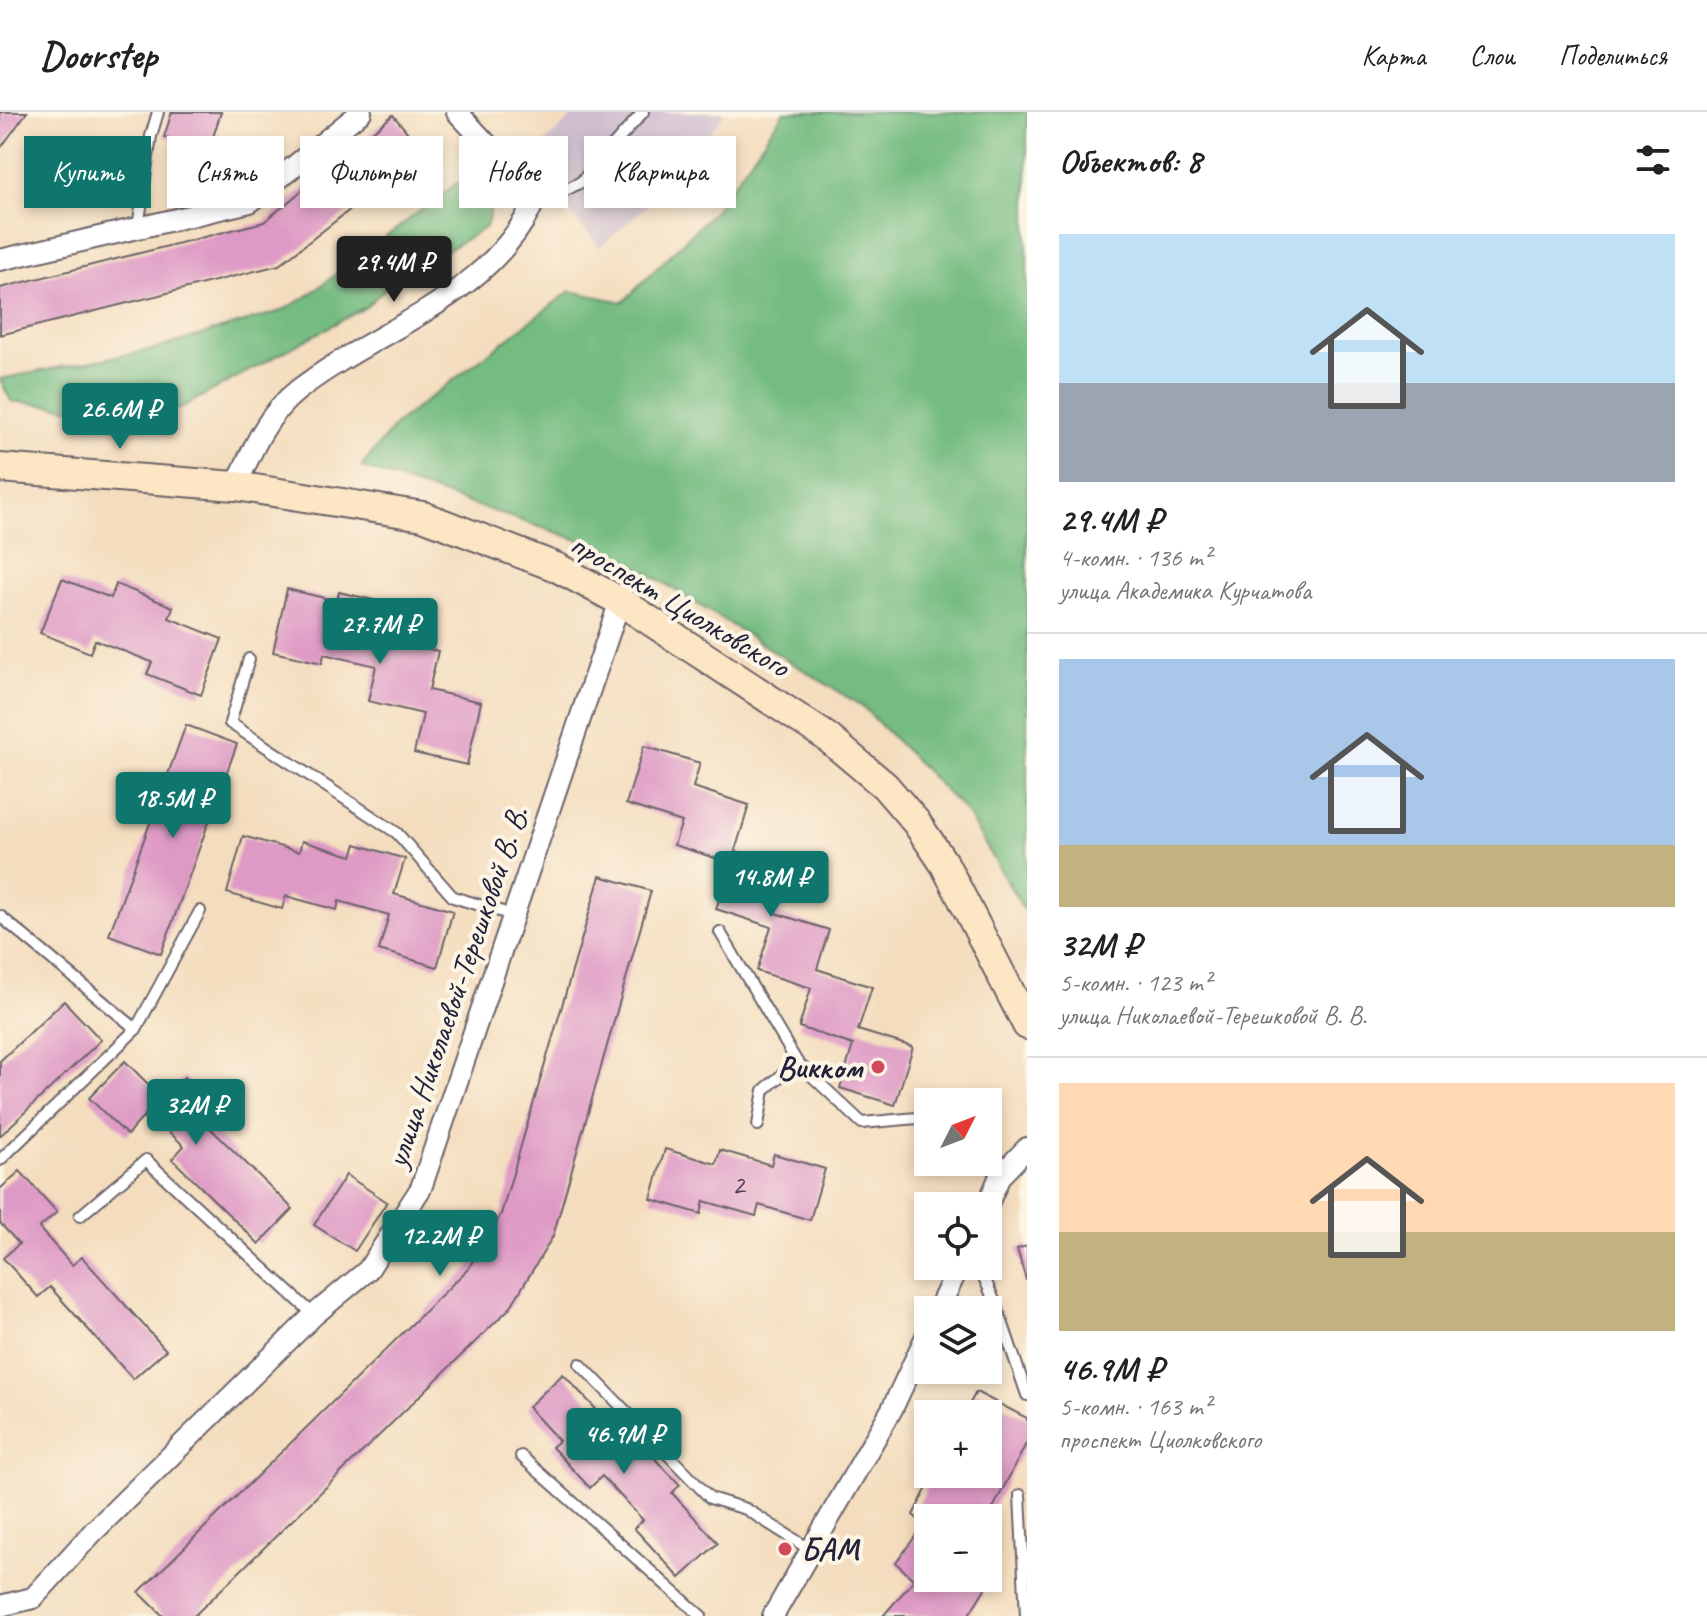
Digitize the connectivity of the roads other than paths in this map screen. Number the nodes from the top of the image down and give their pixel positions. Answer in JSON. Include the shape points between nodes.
{"nodes":[{"id":1,"x":158,"y":112,"type":"edge"},
{"id":2,"x":361,"y":112,"type":"edge"},
{"id":3,"x":457,"y":112,"type":"edge"},
{"id":4,"x":643,"y":112,"type":"edge"},
{"id":5,"x":479,"y":136,"type":"edge"},
{"id":6,"x":568,"y":189,"type":"edge"},
{"id":7,"x":531,"y":208,"type":"edge"},
{"id":8,"x":138,"y":228,"type":"junction"},
{"id":9,"x":0,"y":260,"type":"edge"},
{"id":10,"x":0,"y":468,"type":"edge"},
{"id":11,"x":236,"y":486,"type":"junction"},
{"id":12,"x":620,"y":601,"type":"junction"},
{"id":13,"x":249,"y":659,"type":"dead end"},
{"id":14,"x":200,"y":911,"type":"dead end"},
{"id":15,"x":513,"y":915,"type":"junction"},
{"id":16,"x":0,"y":916,"type":"edge"},
{"id":17,"x":720,"y":932,"type":"dead end"},
{"id":18,"x":1027,"y":1025,"type":"edge"},
{"id":19,"x":136,"y":1029,"type":"junction"},
{"id":20,"x":797,"y":1062,"type":"junction"},
{"id":21,"x":914,"y":1118,"type":"edge"},
{"id":22,"x":758,"y":1125,"type":"dead end"},
{"id":23,"x":1027,"y":1148,"type":"edge"},
{"id":24,"x":0,"y":1160,"type":"edge"},
{"id":25,"x":1002,"y":1174,"type":"edge"},
{"id":26,"x":1000,"y":1176,"type":"edge"},
{"id":27,"x":993,"y":1192,"type":"edge"},
{"id":28,"x":80,"y":1216,"type":"dead end"},
{"id":29,"x":985,"y":1280,"type":"edge"},
{"id":30,"x":314,"y":1315,"type":"junction"},
{"id":31,"x":914,"y":1362,"type":"edge"},
{"id":32,"x":580,"y":1364,"type":"dead end"},
{"id":33,"x":1027,"y":1395,"type":"edge"},
{"id":34,"x":521,"y":1456,"type":"dead end"},
{"id":35,"x":1020,"y":1495,"type":"dead end"},
{"id":36,"x":813,"y":1551,"type":"junction"},
{"id":37,"x":0,"y":1606,"type":"edge"},
{"id":38,"x":701,"y":1616,"type":"edge"},
{"id":39,"x":773,"y":1616,"type":"edge"},
{"id":40,"x":1026,"y":1616,"type":"edge"}],
"edges":[{"from":1,"to":8,"type":"lane"},
{"from":2,"to":8,"type":"street","via":[[250,202]]},
{"from":3,"to":5,"type":"street"},
{"from":4,"to":6,"type":"lane","via":[[581,182]]},
{"from":7,"to":11,"type":"street","via":[[517,236],[488,266],[297,390],[260,432]]},
{"from":8,"to":9,"type":"street"},
{"from":10,"to":11,"type":"main road","name":"проспект Циолковского"},
{"from":11,"to":12,"type":"main road","name":"проспект Циолковского","via":[[423,516],[556,567]]},
{"from":12,"to":15,"type":"street","name":"улица Николаевой-Терешковой В. В."},
{"from":12,"to":18,"type":"main road","name":"проспект Циолковского","via":[[827,737],[885,786],[945,865]]},
{"from":13,"to":15,"type":"lane","via":[[230,723],[397,833],[453,897]]},
{"from":14,"to":19,"type":"lane"},
{"from":15,"to":30,"type":"street","name":"улица Николаевой-Терешковой В. В.","via":[[421,1188],[368,1270]]},
{"from":16,"to":19,"type":"lane"},
{"from":17,"to":20,"type":"lane"},
{"from":19,"to":24,"type":"lane"},
{"from":20,"to":21,"type":"lane","via":[[862,1123]]},
{"from":20,"to":22,"type":"lane","via":[[764,1090]]},
{"from":23,"to":25,"type":"street"},
{"from":26,"to":27,"type":"street"},
{"from":28,"to":30,"type":"lane","via":[[146,1160]]},
{"from":29,"to":33,"type":"lane"},
{"from":30,"to":37,"type":"street","name":"улица Николаевой-Терешковой В. В.","via":[[33,1598]]},
{"from":31,"to":36,"type":"street"},
{"from":32,"to":36,"type":"lane","via":[[710,1498],[746,1509]]},
{"from":34,"to":38,"type":"lane"},
{"from":35,"to":40,"type":"lane"},
{"from":36,"to":39,"type":"street"}]}
